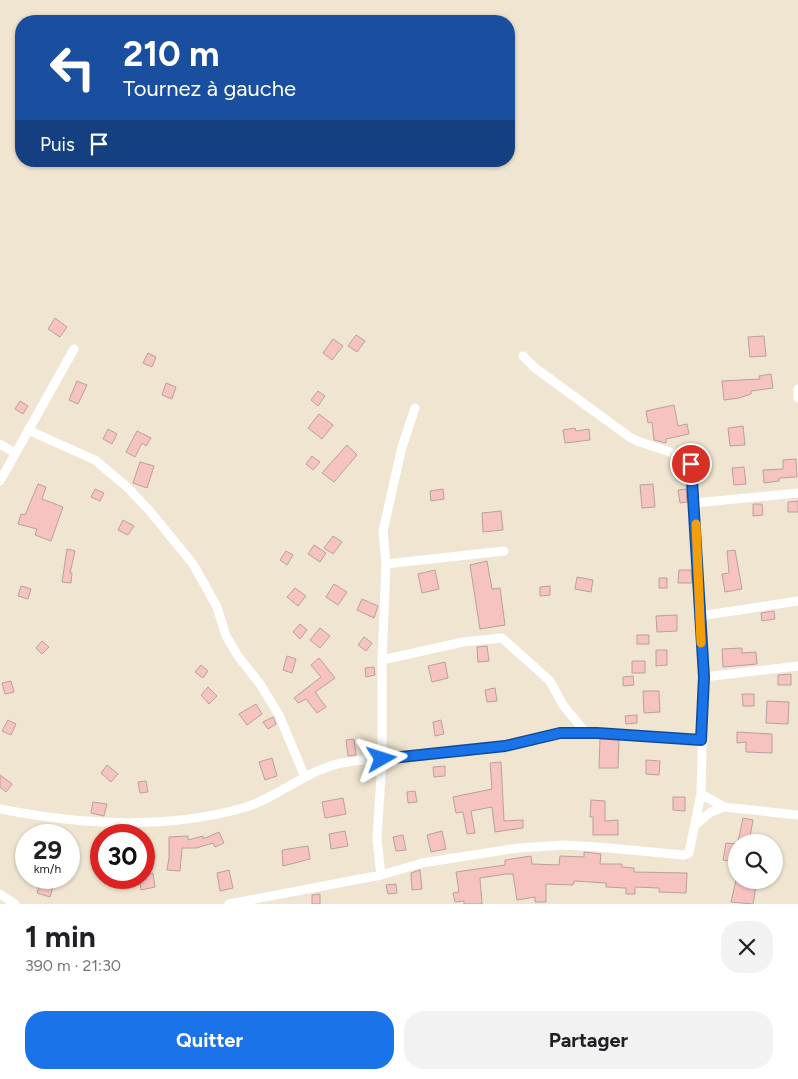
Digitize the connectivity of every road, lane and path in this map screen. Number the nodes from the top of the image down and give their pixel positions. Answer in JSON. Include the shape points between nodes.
{"nodes":[{"id":1,"x":74,"y":349,"type":"dead end"},
{"id":2,"x":523,"y":356,"type":"dead end"},
{"id":3,"x":798,"y":389,"type":"edge"},
{"id":4,"x":798,"y":398,"type":"edge"},
{"id":5,"x":415,"y":408,"type":"dead end"},
{"id":6,"x":28,"y":430,"type":"junction"},
{"id":7,"x":0,"y":444,"type":"edge"},
{"id":8,"x":15,"y":453,"type":"junction"},
{"id":9,"x":0,"y":481,"type":"edge"},
{"id":10,"x":798,"y":493,"type":"edge"},
{"id":11,"x":695,"y":503,"type":"junction"},
{"id":12,"x":504,"y":551,"type":"dead end"},
{"id":13,"x":386,"y":564,"type":"junction"},
{"id":14,"x":798,"y":601,"type":"edge"},
{"id":15,"x":700,"y":616,"type":"junction"},
{"id":16,"x":382,"y":660,"type":"junction"},
{"id":17,"x":798,"y":666,"type":"edge"},
{"id":18,"x":704,"y":677,"type":"junction"},
{"id":19,"x":586,"y":733,"type":"junction"},
{"id":20,"x":701,"y":740,"type":"junction"},
{"id":21,"x":382,"y":759,"type":"junction"},
{"id":22,"x":305,"y":777,"type":"junction"},
{"id":23,"x":701,"y":794,"type":"junction"},
{"id":24,"x":724,"y":807,"type":"junction"},
{"id":25,"x":0,"y":809,"type":"edge"},
{"id":26,"x":798,"y":814,"type":"edge"},
{"id":27,"x":695,"y":824,"type":"junction"},
{"id":28,"x":381,"y":876,"type":"junction"},
{"id":29,"x":0,"y":894,"type":"edge"},
{"id":30,"x":15,"y":904,"type":"edge"},
{"id":31,"x":229,"y":904,"type":"edge"}],
"edges":[{"from":1,"to":6,"type":"street"},
{"from":2,"to":11,"type":"street","via":[[631,438],[686,458],[693,472]]},
{"from":3,"to":4,"type":"street"},
{"from":5,"to":13,"type":"street","via":[[387,510],[383,544]]},
{"from":6,"to":8,"type":"street"},
{"from":6,"to":22,"type":"street","via":[[95,460],[148,508],[193,564],[217,607],[226,636],[279,715]]},
{"from":7,"to":8,"type":"street"},
{"from":8,"to":9,"type":"street"},
{"from":10,"to":11,"type":"street"},
{"from":11,"to":15,"type":"street"},
{"from":12,"to":13,"type":"street"},
{"from":13,"to":16,"type":"street"},
{"from":14,"to":15,"type":"street"},
{"from":15,"to":18,"type":"street"},
{"from":16,"to":19,"type":"street","via":[[463,642],[502,638],[550,681],[563,705]]},
{"from":16,"to":21,"type":"street"},
{"from":17,"to":18,"type":"street"},
{"from":18,"to":20,"type":"street"},
{"from":19,"to":20,"type":"street"},
{"from":19,"to":21,"type":"street","via":[[560,733],[505,746]]},
{"from":20,"to":23,"type":"street"},
{"from":21,"to":22,"type":"street","via":[[341,764]]},
{"from":21,"to":28,"type":"street","via":[[378,840]]},
{"from":22,"to":25,"type":"street","via":[[244,808],[160,823],[106,822]]},
{"from":23,"to":24,"type":"street"},
{"from":23,"to":27,"type":"street"},
{"from":24,"to":26,"type":"street"},
{"from":24,"to":27,"type":"street"},
{"from":27,"to":28,"type":"street","via":[[687,855],[564,845],[518,848],[422,863]]},
{"from":28,"to":31,"type":"street"},
{"from":29,"to":30,"type":"street"}]}
